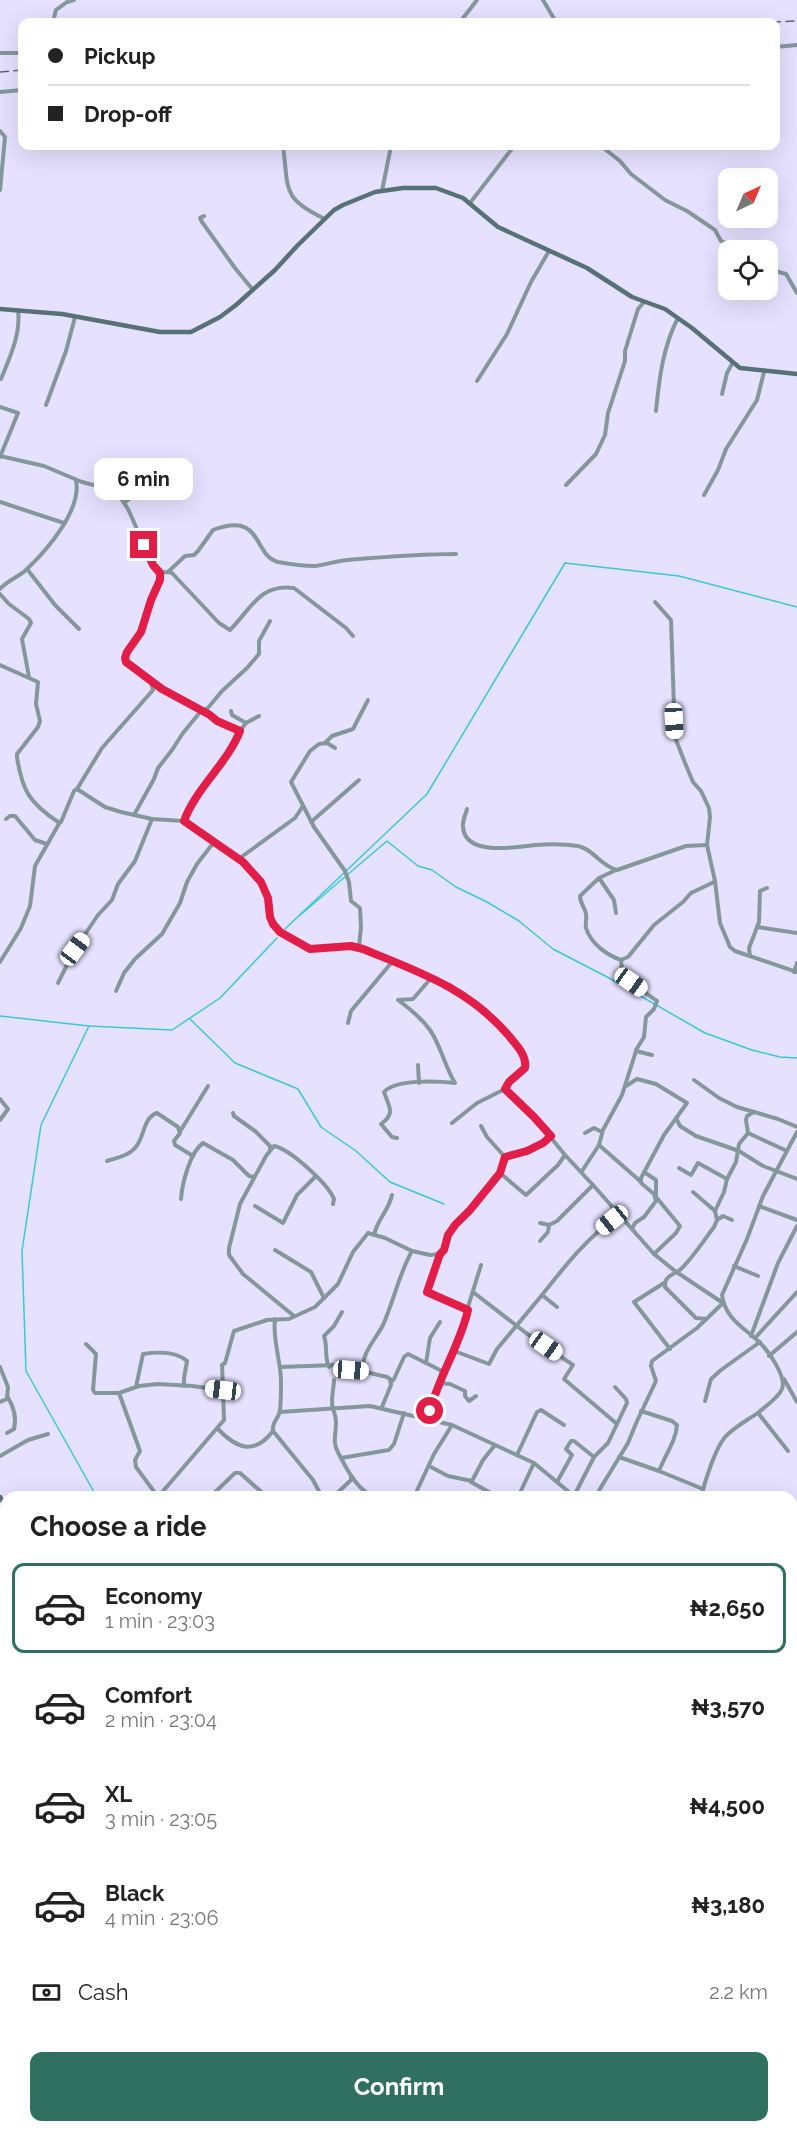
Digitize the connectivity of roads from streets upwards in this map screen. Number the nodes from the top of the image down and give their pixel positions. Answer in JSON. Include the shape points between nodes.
{"nodes":[{"id":1,"x":74,"y":0,"type":"edge"},
{"id":2,"x":477,"y":0,"type":"edge"},
{"id":3,"x":543,"y":0,"type":"edge"},
{"id":4,"x":54,"y":18,"type":"edge"},
{"id":5,"x":463,"y":18,"type":"edge"},
{"id":6,"x":554,"y":18,"type":"edge"},
{"id":7,"x":797,"y":45,"type":"edge"},
{"id":8,"x":780,"y":47,"type":"edge"},
{"id":9,"x":0,"y":53,"type":"edge"},
{"id":10,"x":18,"y":53,"type":"edge"},
{"id":11,"x":18,"y":90,"type":"edge"},
{"id":12,"x":0,"y":92,"type":"edge"},
{"id":13,"x":0,"y":131,"type":"edge"},
{"id":14,"x":283,"y":150,"type":"edge"},
{"id":15,"x":390,"y":150,"type":"edge"},
{"id":16,"x":511,"y":150,"type":"edge"},
{"id":17,"x":606,"y":150,"type":"edge"},
{"id":18,"x":0,"y":190,"type":"edge"},
{"id":19,"x":382,"y":191,"type":"junction"},
{"id":20,"x":470,"y":203,"type":"junction"},
{"id":21,"x":204,"y":216,"type":"dead end"},
{"id":22,"x":325,"y":219,"type":"junction"},
{"id":23,"x":720,"y":240,"type":"edge"},
{"id":24,"x":549,"y":251,"type":"junction"},
{"id":25,"x":778,"y":272,"type":"edge"},
{"id":26,"x":254,"y":290,"type":"junction"},
{"id":27,"x":797,"y":293,"type":"edge"},
{"id":28,"x":644,"y":302,"type":"junction"},
{"id":29,"x":0,"y":309,"type":"edge"},
{"id":30,"x":17,"y":310,"type":"junction"},
{"id":31,"x":75,"y":317,"type":"junction"},
{"id":32,"x":678,"y":318,"type":"junction"},
{"id":33,"x":732,"y":364,"type":"junction"},
{"id":34,"x":764,"y":372,"type":"junction"},
{"id":35,"x":797,"y":374,"type":"edge"},
{"id":36,"x":1,"y":379,"type":"edge"},
{"id":37,"x":477,"y":381,"type":"dead end"},
{"id":38,"x":723,"y":394,"type":"dead end"},
{"id":39,"x":46,"y":405,"type":"dead end"},
{"id":40,"x":0,"y":407,"type":"edge"},
{"id":41,"x":656,"y":411,"type":"dead end"},
{"id":42,"x":0,"y":457,"type":"edge"},
{"id":43,"x":173,"y":462,"type":"dead end"},
{"id":44,"x":76,"y":480,"type":"junction"},
{"id":45,"x":566,"y":485,"type":"dead end"},
{"id":46,"x":704,"y":495,"type":"dead end"},
{"id":47,"x":0,"y":502,"type":"edge"},
{"id":48,"x":124,"y":503,"type":"junction"},
{"id":49,"x":64,"y":523,"type":"junction"},
{"id":50,"x":456,"y":554,"type":"dead end"},
{"id":51,"x":27,"y":569,"type":"junction"},
{"id":52,"x":168,"y":572,"type":"junction"},
{"id":53,"x":160,"y":573,"type":"junction"},
{"id":54,"x":0,"y":589,"type":"edge"},
{"id":55,"x":0,"y":594,"type":"edge"},
{"id":56,"x":655,"y":602,"type":"dead end"},
{"id":57,"x":270,"y":621,"type":"dead end"},
{"id":58,"x":79,"y":629,"type":"dead end"},
{"id":59,"x":353,"y":636,"type":"dead end"},
{"id":60,"x":0,"y":665,"type":"edge"},
{"id":61,"x":29,"y":677,"type":"junction"},
{"id":62,"x":151,"y":682,"type":"junction"},
{"id":63,"x":368,"y":700,"type":"dead end"},
{"id":64,"x":201,"y":711,"type":"junction"},
{"id":65,"x":231,"y":711,"type":"dead end"},
{"id":66,"x":258,"y":716,"type":"dead end"},
{"id":67,"x":246,"y":723,"type":"junction"},
{"id":68,"x":240,"y":731,"type":"junction"},
{"id":69,"x":324,"y":743,"type":"junction"},
{"id":70,"x":335,"y":748,"type":"dead end"},
{"id":71,"x":359,"y":780,"type":"dead end"},
{"id":72,"x":78,"y":789,"type":"junction"},
{"id":73,"x":303,"y":806,"type":"junction"},
{"id":74,"x":467,"y":809,"type":"dead end"},
{"id":75,"x":134,"y":815,"type":"junction"},
{"id":76,"x":6,"y":819,"type":"dead end"},
{"id":77,"x":152,"y":819,"type":"junction"},
{"id":78,"x":184,"y":821,"type":"junction"},
{"id":79,"x":60,"y":822,"type":"junction"},
{"id":80,"x":311,"y":822,"type":"junction"},
{"id":81,"x":214,"y":842,"type":"junction"},
{"id":82,"x":47,"y":844,"type":"junction"},
{"id":83,"x":707,"y":845,"type":"junction"},
{"id":84,"x":240,"y":858,"type":"junction"},
{"id":85,"x":617,"y":870,"type":"junction"},
{"id":86,"x":599,"y":878,"type":"junction"},
{"id":87,"x":715,"y":881,"type":"junction"},
{"id":88,"x":767,"y":888,"type":"dead end"},
{"id":89,"x":616,"y":913,"type":"dead end"},
{"id":90,"x":757,"y":927,"type":"junction"},
{"id":91,"x":797,"y":933,"type":"edge"},
{"id":92,"x":359,"y":947,"type":"junction"},
{"id":93,"x":750,"y":956,"type":"junction"},
{"id":94,"x":621,"y":960,"type":"junction"},
{"id":95,"x":0,"y":962,"type":"edge"},
{"id":96,"x":392,"y":962,"type":"junction"},
{"id":97,"x":797,"y":963,"type":"edge"},
{"id":98,"x":796,"y":972,"type":"edge"},
{"id":99,"x":432,"y":977,"type":"junction"},
{"id":100,"x":58,"y":983,"type":"dead end"},
{"id":101,"x":116,"y":991,"type":"dead end"},
{"id":102,"x":348,"y":1023,"type":"dead end"},
{"id":103,"x":636,"y":1051,"type":"junction"},
{"id":104,"x":652,"y":1055,"type":"dead end"},
{"id":105,"x":418,"y":1065,"type":"dead end"},
{"id":106,"x":694,"y":1080,"type":"dead end"},
{"id":107,"x":419,"y":1083,"type":"junction"},
{"id":108,"x":208,"y":1086,"type":"dead end"},
{"id":109,"x":626,"y":1086,"type":"junction"},
{"id":110,"x":505,"y":1089,"type":"junction"},
{"id":111,"x":0,"y":1099,"type":"edge"},
{"id":112,"x":755,"y":1112,"type":"junction"},
{"id":113,"x":233,"y":1113,"type":"dead end"},
{"id":114,"x":676,"y":1117,"type":"junction"},
{"id":115,"x":0,"y":1120,"type":"edge"},
{"id":116,"x":452,"y":1123,"type":"dead end"},
{"id":117,"x":481,"y":1126,"type":"dead end"},
{"id":118,"x":797,"y":1127,"type":"edge"},
{"id":119,"x":180,"y":1131,"type":"junction"},
{"id":120,"x":748,"y":1132,"type":"junction"},
{"id":121,"x":585,"y":1133,"type":"dead end"},
{"id":122,"x":602,"y":1133,"type":"junction"},
{"id":123,"x":797,"y":1133,"type":"edge"},
{"id":124,"x":551,"y":1136,"type":"junction"},
{"id":125,"x":397,"y":1138,"type":"dead end"},
{"id":126,"x":599,"y":1145,"type":"junction"},
{"id":127,"x":270,"y":1150,"type":"junction"},
{"id":128,"x":739,"y":1150,"type":"junction"},
{"id":129,"x":787,"y":1151,"type":"junction"},
{"id":130,"x":565,"y":1155,"type":"junction"},
{"id":131,"x":193,"y":1156,"type":"junction"},
{"id":132,"x":505,"y":1157,"type":"junction"},
{"id":133,"x":107,"y":1161,"type":"dead end"},
{"id":134,"x":679,"y":1168,"type":"dead end"},
{"id":135,"x":776,"y":1170,"type":"junction"},
{"id":136,"x":582,"y":1172,"type":"junction"},
{"id":137,"x":644,"y":1172,"type":"junction"},
{"id":138,"x":500,"y":1173,"type":"junction"},
{"id":139,"x":254,"y":1177,"type":"junction"},
{"id":140,"x":315,"y":1177,"type":"junction"},
{"id":141,"x":727,"y":1179,"type":"junction"},
{"id":142,"x":797,"y":1179,"type":"edge"},
{"id":143,"x":640,"y":1181,"type":"junction"},
{"id":144,"x":593,"y":1185,"type":"junction"},
{"id":145,"x":693,"y":1192,"type":"dead end"},
{"id":146,"x":392,"y":1195,"type":"dead end"},
{"id":147,"x":656,"y":1197,"type":"junction"},
{"id":148,"x":181,"y":1199,"type":"dead end"},
{"id":149,"x":333,"y":1204,"type":"dead end"},
{"id":150,"x":255,"y":1206,"type":"dead end"},
{"id":151,"x":759,"y":1206,"type":"junction"},
{"id":152,"x":716,"y":1211,"type":"junction"},
{"id":153,"x":620,"y":1215,"type":"junction"},
{"id":154,"x":717,"y":1220,"type":"junction"},
{"id":155,"x":732,"y":1220,"type":"dead end"},
{"id":156,"x":797,"y":1220,"type":"edge"},
{"id":157,"x":540,"y":1223,"type":"dead end"},
{"id":158,"x":549,"y":1225,"type":"junction"},
{"id":159,"x":797,"y":1226,"type":"edge"},
{"id":160,"x":632,"y":1229,"type":"junction"},
{"id":161,"x":374,"y":1235,"type":"junction"},
{"id":162,"x":540,"y":1241,"type":"dead end"},
{"id":163,"x":275,"y":1250,"type":"dead end"},
{"id":164,"x":412,"y":1251,"type":"junction"},
{"id":165,"x":440,"y":1254,"type":"junction"},
{"id":166,"x":654,"y":1254,"type":"junction"},
{"id":167,"x":481,"y":1265,"type":"dead end"},
{"id":168,"x":734,"y":1266,"type":"junction"},
{"id":169,"x":675,"y":1271,"type":"junction"},
{"id":170,"x":758,"y":1276,"type":"dead end"},
{"id":171,"x":664,"y":1283,"type":"junction"},
{"id":172,"x":473,"y":1292,"type":"junction"},
{"id":173,"x":797,"y":1292,"type":"edge"},
{"id":174,"x":542,"y":1294,"type":"junction"},
{"id":175,"x":324,"y":1298,"type":"junction"},
{"id":176,"x":723,"y":1303,"type":"junction"},
{"id":177,"x":557,"y":1307,"type":"dead end"},
{"id":178,"x":468,"y":1310,"type":"junction"},
{"id":179,"x":342,"y":1312,"type":"dead end"},
{"id":180,"x":294,"y":1316,"type":"junction"},
{"id":181,"x":275,"y":1319,"type":"junction"},
{"id":182,"x":706,"y":1319,"type":"junction"},
{"id":183,"x":440,"y":1322,"type":"dead end"},
{"id":184,"x":516,"y":1324,"type":"junction"},
{"id":185,"x":797,"y":1332,"type":"edge"},
{"id":186,"x":753,"y":1337,"type":"junction"},
{"id":187,"x":760,"y":1342,"type":"junction"},
{"id":188,"x":86,"y":1344,"type":"dead end"},
{"id":189,"x":670,"y":1348,"type":"junction"},
{"id":190,"x":454,"y":1352,"type":"junction"},
{"id":191,"x":769,"y":1356,"type":"junction"},
{"id":192,"x":426,"y":1363,"type":"junction"},
{"id":193,"x":0,"y":1367,"type":"edge"},
{"id":194,"x":280,"y":1367,"type":"junction"},
{"id":195,"x":329,"y":1367,"type":"junction"},
{"id":196,"x":363,"y":1371,"type":"junction"},
{"id":197,"x":443,"y":1375,"type":"junction"},
{"id":198,"x":782,"y":1377,"type":"junction"},
{"id":199,"x":334,"y":1380,"type":"dead end"},
{"id":200,"x":391,"y":1382,"type":"junction"},
{"id":201,"x":440,"y":1383,"type":"junction"},
{"id":202,"x":184,"y":1386,"type":"junction"},
{"id":203,"x":136,"y":1387,"type":"junction"},
{"id":204,"x":615,"y":1387,"type":"dead end"},
{"id":205,"x":223,"y":1390,"type":"junction"},
{"id":206,"x":791,"y":1392,"type":"junction"},
{"id":207,"x":120,"y":1393,"type":"junction"},
{"id":208,"x":779,"y":1394,"type":"junction"},
{"id":209,"x":7,"y":1396,"type":"junction"},
{"id":210,"x":476,"y":1396,"type":"dead end"},
{"id":211,"x":705,"y":1401,"type":"dead end"},
{"id":212,"x":0,"y":1402,"type":"edge"},
{"id":213,"x":797,"y":1402,"type":"edge"},
{"id":214,"x":332,"y":1407,"type":"junction"},
{"id":215,"x":382,"y":1407,"type":"junction"},
{"id":216,"x":642,"y":1411,"type":"junction"},
{"id":217,"x":280,"y":1412,"type":"junction"},
{"id":218,"x":404,"y":1413,"type":"junction"},
{"id":219,"x":758,"y":1413,"type":"junction"},
{"id":220,"x":428,"y":1418,"type":"junction"},
{"id":221,"x":617,"y":1424,"type":"junction"},
{"id":222,"x":452,"y":1425,"type":"junction"},
{"id":223,"x":564,"y":1425,"type":"dead end"},
{"id":224,"x":219,"y":1429,"type":"junction"},
{"id":225,"x":273,"y":1431,"type":"junction"},
{"id":226,"x":7,"y":1433,"type":"dead end"},
{"id":227,"x":48,"y":1434,"type":"dead end"},
{"id":228,"x":495,"y":1445,"type":"junction"},
{"id":229,"x":788,"y":1451,"type":"dead end"},
{"id":230,"x":517,"y":1455,"type":"junction"},
{"id":231,"x":0,"y":1456,"type":"edge"},
{"id":232,"x":594,"y":1457,"type":"junction"},
{"id":233,"x":619,"y":1457,"type":"junction"},
{"id":234,"x":341,"y":1458,"type":"junction"},
{"id":235,"x":534,"y":1463,"type":"junction"},
{"id":236,"x":429,"y":1466,"type":"junction"},
{"id":237,"x":659,"y":1471,"type":"junction"},
{"id":238,"x":351,"y":1476,"type":"junction"},
{"id":239,"x":470,"y":1481,"type":"junction"},
{"id":240,"x":557,"y":1482,"type":"junction"},
{"id":241,"x":703,"y":1489,"type":"joint"},
{"id":242,"x":154,"y":1491,"type":"edge"},
{"id":243,"x":163,"y":1491,"type":"edge"},
{"id":244,"x":216,"y":1491,"type":"edge"},
{"id":245,"x":260,"y":1491,"type":"edge"},
{"id":246,"x":319,"y":1491,"type":"edge"},
{"id":247,"x":340,"y":1491,"type":"edge"},
{"id":248,"x":366,"y":1491,"type":"edge"},
{"id":249,"x":417,"y":1491,"type":"edge"},
{"id":250,"x":488,"y":1491,"type":"edge"},
{"id":251,"x":521,"y":1491,"type":"edge"},
{"id":252,"x":567,"y":1491,"type":"edge"},
{"id":253,"x":575,"y":1491,"type":"edge"},
{"id":254,"x":599,"y":1491,"type":"edge"}],
"edges":[{"from":1,"to":4,"type":"street","via":[[56,10]]},
{"from":2,"to":5,"type":"street"},
{"from":3,"to":6,"type":"street"},
{"from":7,"to":8,"type":"street"},
{"from":9,"to":10,"type":"street"},
{"from":11,"to":12,"type":"street"},
{"from":13,"to":18,"type":"street","via":[[5,137]]},
{"from":14,"to":22,"type":"street","via":[[287,188],[294,201]]},
{"from":15,"to":19,"type":"street"},
{"from":16,"to":20,"type":"street"},
{"from":17,"to":23,"type":"street","via":[[665,200],[715,230]]},
{"from":19,"to":20,"type":"street","via":[[436,188]]},
{"from":19,"to":22,"type":"street","via":[[351,200]]},
{"from":20,"to":24,"type":"street","via":[[498,227]]},
{"from":21,"to":26,"type":"street","via":[[200,218],[202,222]]},
{"from":22,"to":26,"type":"street"},
{"from":24,"to":28,"type":"street"},
{"from":24,"to":37,"type":"street","via":[[507,334]]},
{"from":25,"to":27,"type":"street","via":[[786,274]]},
{"from":26,"to":31,"type":"street","via":[[220,317],[183,333]]},
{"from":28,"to":32,"type":"street"},
{"from":28,"to":45,"type":"street","via":[[638,309],[625,351],[605,435],[596,454]]},
{"from":29,"to":30,"type":"street"},
{"from":30,"to":31,"type":"street"},
{"from":30,"to":36,"type":"street","via":[[14,348]]},
{"from":31,"to":39,"type":"street"},
{"from":32,"to":33,"type":"street"},
{"from":32,"to":41,"type":"street","via":[[668,343]]},
{"from":33,"to":34,"type":"street"},
{"from":33,"to":38,"type":"street"},
{"from":34,"to":35,"type":"street"},
{"from":34,"to":46,"type":"street","via":[[757,400],[726,449]]},
{"from":40,"to":42,"type":"street","via":[[18,413]]},
{"from":42,"to":44,"type":"street","via":[[44,466]]},
{"from":43,"to":48,"type":"street","via":[[159,465]]},
{"from":44,"to":48,"type":"street","via":[[109,489]]},
{"from":44,"to":49,"type":"street","via":[[78,490]]},
{"from":47,"to":49,"type":"street"},
{"from":48,"to":53,"type":"street"},
{"from":49,"to":51,"type":"street"},
{"from":50,"to":52,"type":"street","via":[[397,555],[315,566],[276,562],[244,526],[236,526],[213,530],[194,555],[185,556]]},
{"from":51,"to":54,"type":"street"},
{"from":51,"to":58,"type":"street"},
{"from":52,"to":53,"type":"street"},
{"from":52,"to":59,"type":"street","via":[[219,624],[230,630],[265,592],[286,587],[294,588]]},
{"from":53,"to":62,"type":"street","via":[[141,632],[125,658]]},
{"from":55,"to":61,"type":"street","via":[[31,623],[22,639]]},
{"from":56,"to":83,"type":"street","via":[[671,620],[675,737],[693,782],[709,808]]},
{"from":57,"to":64,"type":"street","via":[[259,641],[259,654]]},
{"from":60,"to":61,"type":"street"},
{"from":61,"to":79,"type":"street","via":[[38,682],[36,704],[40,721],[17,754],[20,775],[36,806]]},
{"from":62,"to":64,"type":"street"},
{"from":62,"to":72,"type":"street","via":[[153,690],[102,748]]},
{"from":63,"to":69,"type":"street","via":[[352,729]]},
{"from":64,"to":68,"type":"street"},
{"from":64,"to":75,"type":"street","via":[[158,768]]},
{"from":65,"to":67,"type":"street"},
{"from":66,"to":67,"type":"street"},
{"from":67,"to":68,"type":"street"},
{"from":68,"to":78,"type":"street","via":[[234,747],[196,797]]},
{"from":69,"to":70,"type":"street"},
{"from":69,"to":73,"type":"street","via":[[310,751],[291,779]]},
{"from":71,"to":80,"type":"street"},
{"from":72,"to":75,"type":"street","via":[[105,807]]},
{"from":72,"to":79,"type":"street"},
{"from":73,"to":80,"type":"street"},
{"from":73,"to":84,"type":"street","via":[[295,818]]},
{"from":74,"to":85,"type":"street","via":[[462,825],[465,835],[478,844],[495,849],[579,846]]},
{"from":75,"to":77,"type":"street"},
{"from":76,"to":82,"type":"street","via":[[15,816],[35,840]]},
{"from":77,"to":78,"type":"street"},
{"from":77,"to":100,"type":"street","via":[[135,861],[75,949]]},
{"from":78,"to":81,"type":"street"},
{"from":79,"to":82,"type":"street"},
{"from":80,"to":92,"type":"street","via":[[345,872],[351,901],[361,910]]},
{"from":81,"to":84,"type":"street"},
{"from":81,"to":101,"type":"street","via":[[197,864],[162,933],[135,959]]},
{"from":82,"to":95,"type":"street","via":[[35,866],[30,906]]},
{"from":83,"to":85,"type":"street","via":[[686,846]]},
{"from":83,"to":87,"type":"street"},
{"from":84,"to":92,"type":"street","via":[[261,882],[270,917],[280,932],[310,949]]},
{"from":85,"to":86,"type":"street"},
{"from":86,"to":89,"type":"street","via":[[614,900]]},
{"from":86,"to":94,"type":"street","via":[[580,896],[586,912],[585,926],[599,947]]},
{"from":87,"to":93,"type":"street","via":[[721,927],[732,949]]},
{"from":87,"to":94,"type":"street","via":[[691,893]]},
{"from":88,"to":90,"type":"street","via":[[760,891]]},
{"from":90,"to":91,"type":"street"},
{"from":90,"to":93,"type":"street"},
{"from":92,"to":96,"type":"street"},
{"from":93,"to":98,"type":"street"},
{"from":94,"to":103,"type":"street","via":[[625,978],[657,1000],[646,1017],[644,1037]]},
{"from":96,"to":99,"type":"street"},
{"from":96,"to":102,"type":"street","via":[[351,1011]]},
{"from":97,"to":98,"type":"street"},
{"from":99,"to":107,"type":"street","via":[[413,999],[398,1000],[432,1032],[455,1083]]},
{"from":99,"to":110,"type":"street","via":[[488,1014],[519,1050],[525,1068]]},
{"from":103,"to":104,"type":"street"},
{"from":103,"to":109,"type":"street"},
{"from":105,"to":107,"type":"street"},
{"from":106,"to":112,"type":"street","via":[[718,1098]]},
{"from":107,"to":125,"type":"street","via":[[403,1083],[384,1092],[391,1112],[381,1124]]},
{"from":108,"to":119,"type":"street"},
{"from":109,"to":114,"type":"street","via":[[640,1079],[685,1101],[687,1105]]},
{"from":109,"to":122,"type":"street"},
{"from":110,"to":116,"type":"street","via":[[477,1103]]},
{"from":110,"to":124,"type":"street"},
{"from":111,"to":115,"type":"street","via":[[8,1109]]},
{"from":112,"to":118,"type":"street"},
{"from":112,"to":120,"type":"street","via":[[747,1116]]},
{"from":113,"to":127,"type":"street"},
{"from":114,"to":128,"type":"street","via":[[680,1126],[696,1136]]},
{"from":114,"to":137,"type":"street"},
{"from":117,"to":132,"type":"street"},
{"from":119,"to":131,"type":"street","via":[[175,1145]]},
{"from":119,"to":133,"type":"street","via":[[167,1119],[153,1114],[135,1149]]},
{"from":120,"to":128,"type":"street","via":[[738,1144]]},
{"from":120,"to":129,"type":"street"},
{"from":121,"to":122,"type":"street","via":[[594,1128]]},
{"from":122,"to":126,"type":"street"},
{"from":123,"to":129,"type":"street"},
{"from":124,"to":130,"type":"street"},
{"from":124,"to":132,"type":"street","via":[[527,1151]]},
{"from":126,"to":136,"type":"street"},
{"from":126,"to":143,"type":"street"},
{"from":127,"to":139,"type":"street"},
{"from":127,"to":140,"type":"street","via":[[274,1146],[280,1148],[298,1159]]},
{"from":128,"to":135,"type":"street"},
{"from":128,"to":141,"type":"street"},
{"from":129,"to":135,"type":"street"},
{"from":130,"to":136,"type":"street"},
{"from":130,"to":138,"type":"street","via":[[526,1195]]},
{"from":131,"to":139,"type":"street","via":[[205,1143]]},
{"from":131,"to":148,"type":"street"},
{"from":132,"to":138,"type":"street"},
{"from":134,"to":141,"type":"street","via":[[691,1175],[698,1163]]},
{"from":135,"to":142,"type":"street"},
{"from":135,"to":151,"type":"street"},
{"from":136,"to":144,"type":"street"},
{"from":137,"to":143,"type":"street"},
{"from":137,"to":147,"type":"street","via":[[656,1180]]},
{"from":138,"to":165,"type":"street","via":[[455,1225]]},
{"from":139,"to":180,"type":"street","via":[[235,1218],[229,1255],[243,1274]]},
{"from":140,"to":149,"type":"street","via":[[331,1192]]},
{"from":140,"to":150,"type":"street","via":[[297,1195],[283,1223]]},
{"from":141,"to":152,"type":"street"},
{"from":143,"to":147,"type":"street"},
{"from":144,"to":153,"type":"street"},
{"from":144,"to":158,"type":"street"},
{"from":145,"to":152,"type":"street"},
{"from":146,"to":161,"type":"street"},
{"from":147,"to":160,"type":"street"},
{"from":147,"to":166,"type":"street","via":[[680,1226]]},
{"from":151,"to":156,"type":"street"},
{"from":151,"to":168,"type":"street"},
{"from":152,"to":154,"type":"street"},
{"from":153,"to":160,"type":"street"},
{"from":153,"to":174,"type":"street","via":[[574,1256]]},
{"from":154,"to":155,"type":"street","via":[[722,1216]]},
{"from":154,"to":169,"type":"street","via":[[682,1269]]},
{"from":157,"to":158,"type":"street"},
{"from":158,"to":162,"type":"street"},
{"from":159,"to":186,"type":"street","via":[[778,1263]]},
{"from":160,"to":166,"type":"street"},
{"from":161,"to":164,"type":"street"},
{"from":161,"to":175,"type":"street","via":[[368,1233],[338,1284]]},
{"from":163,"to":175,"type":"street","via":[[311,1272]]},
{"from":164,"to":165,"type":"street"},
{"from":164,"to":196,"type":"street","via":[[382,1327],[370,1344]]},
{"from":165,"to":178,"type":"street","via":[[427,1292]]},
{"from":166,"to":169,"type":"street"},
{"from":167,"to":172,"type":"street"},
{"from":168,"to":170,"type":"street"},
{"from":168,"to":176,"type":"street"},
{"from":169,"to":171,"type":"street"},
{"from":169,"to":176,"type":"street"},
{"from":171,"to":182,"type":"street","via":[[696,1318]]},
{"from":171,"to":189,"type":"street","via":[[634,1302]]},
{"from":172,"to":178,"type":"street"},
{"from":172,"to":184,"type":"street"},
{"from":173,"to":186,"type":"street"},
{"from":174,"to":177,"type":"street"},
{"from":174,"to":184,"type":"street"},
{"from":175,"to":180,"type":"street","via":[[315,1307]]},
{"from":176,"to":182,"type":"street"},
{"from":176,"to":186,"type":"street","via":[[731,1318]]},
{"from":178,"to":190,"type":"street"},
{"from":179,"to":195,"type":"street","via":[[324,1336]]},
{"from":180,"to":181,"type":"street"},
{"from":181,"to":194,"type":"street"},
{"from":181,"to":205,"type":"street","via":[[234,1331],[222,1365]]},
{"from":182,"to":189,"type":"street"},
{"from":183,"to":192,"type":"street","via":[[430,1338]]},
{"from":184,"to":190,"type":"street","via":[[489,1364]]},
{"from":184,"to":221,"type":"street","via":[[573,1365],[564,1379]]},
{"from":185,"to":191,"type":"street"},
{"from":186,"to":187,"type":"street"},
{"from":187,"to":191,"type":"street"},
{"from":187,"to":211,"type":"street","via":[[711,1379]]},
{"from":188,"to":207,"type":"street","via":[[96,1354],[93,1391]]},
{"from":189,"to":216,"type":"street","via":[[651,1363],[657,1381]]},
{"from":190,"to":197,"type":"street"},
{"from":191,"to":198,"type":"street"},
{"from":192,"to":197,"type":"street"},
{"from":192,"to":200,"type":"street","via":[[406,1355]]},
{"from":193,"to":209,"type":"street","via":[[8,1387]]},
{"from":194,"to":195,"type":"street"},
{"from":194,"to":217,"type":"street"},
{"from":195,"to":196,"type":"street"},
{"from":196,"to":200,"type":"street","via":[[387,1377]]},
{"from":197,"to":201,"type":"street"},
{"from":198,"to":206,"type":"street"},
{"from":198,"to":208,"type":"street"},
{"from":199,"to":214,"type":"street"},
{"from":200,"to":215,"type":"street"},
{"from":201,"to":210,"type":"street","via":[[465,1391],[469,1401]]},
{"from":201,"to":220,"type":"street"},
{"from":202,"to":203,"type":"street"},
{"from":202,"to":203,"type":"street","via":[[187,1360],[167,1353],[143,1354]]},
{"from":202,"to":205,"type":"street"},
{"from":203,"to":207,"type":"street"},
{"from":204,"to":221,"type":"street","via":[[627,1403]]},
{"from":205,"to":224,"type":"street","via":[[225,1414]]},
{"from":206,"to":208,"type":"street"},
{"from":206,"to":213,"type":"street"},
{"from":207,"to":242,"type":"street","via":[[140,1451],[136,1467]]},
{"from":208,"to":219,"type":"street"},
{"from":209,"to":212,"type":"street"},
{"from":209,"to":226,"type":"street","via":[[15,1417],[14,1429]]},
{"from":214,"to":215,"type":"street"},
{"from":214,"to":217,"type":"street"},
{"from":214,"to":234,"type":"street","via":[[336,1414],[333,1443]]},
{"from":215,"to":218,"type":"street"},
{"from":216,"to":233,"type":"street"},
{"from":216,"to":237,"type":"street","via":[[677,1425]]},
{"from":217,"to":225,"type":"street"},
{"from":218,"to":220,"type":"street"},
{"from":218,"to":234,"type":"street","via":[[389,1450]]},
{"from":219,"to":229,"type":"street"},
{"from":219,"to":241,"type":"street","via":[[723,1441]]},
{"from":220,"to":222,"type":"street"},
{"from":221,"to":232,"type":"street","via":[[608,1443]]},
{"from":222,"to":228,"type":"street"},
{"from":222,"to":236,"type":"street"},
{"from":223,"to":230,"type":"street","via":[[541,1410],[537,1412]]},
{"from":224,"to":225,"type":"street","via":[[241,1447],[260,1442]]},
{"from":224,"to":243,"type":"street"},
{"from":225,"to":246,"type":"street"},
{"from":227,"to":231,"type":"street"},
{"from":228,"to":230,"type":"street"},
{"from":228,"to":239,"type":"street"},
{"from":230,"to":235,"type":"street"},
{"from":232,"to":240,"type":"street","via":[[571,1441],[566,1450],[572,1455]]},
{"from":232,"to":253,"type":"street"},
{"from":233,"to":237,"type":"street"},
{"from":233,"to":254,"type":"street"},
{"from":234,"to":238,"type":"street"},
{"from":235,"to":240,"type":"street"},
{"from":235,"to":251,"type":"street"},
{"from":236,"to":239,"type":"street"},
{"from":236,"to":249,"type":"street"},
{"from":237,"to":241,"type":"street"},
{"from":238,"to":247,"type":"street"},
{"from":238,"to":248,"type":"street"},
{"from":239,"to":250,"type":"street"},
{"from":240,"to":252,"type":"street"},
{"from":244,"to":245,"type":"street","via":[[235,1473]]}]}
